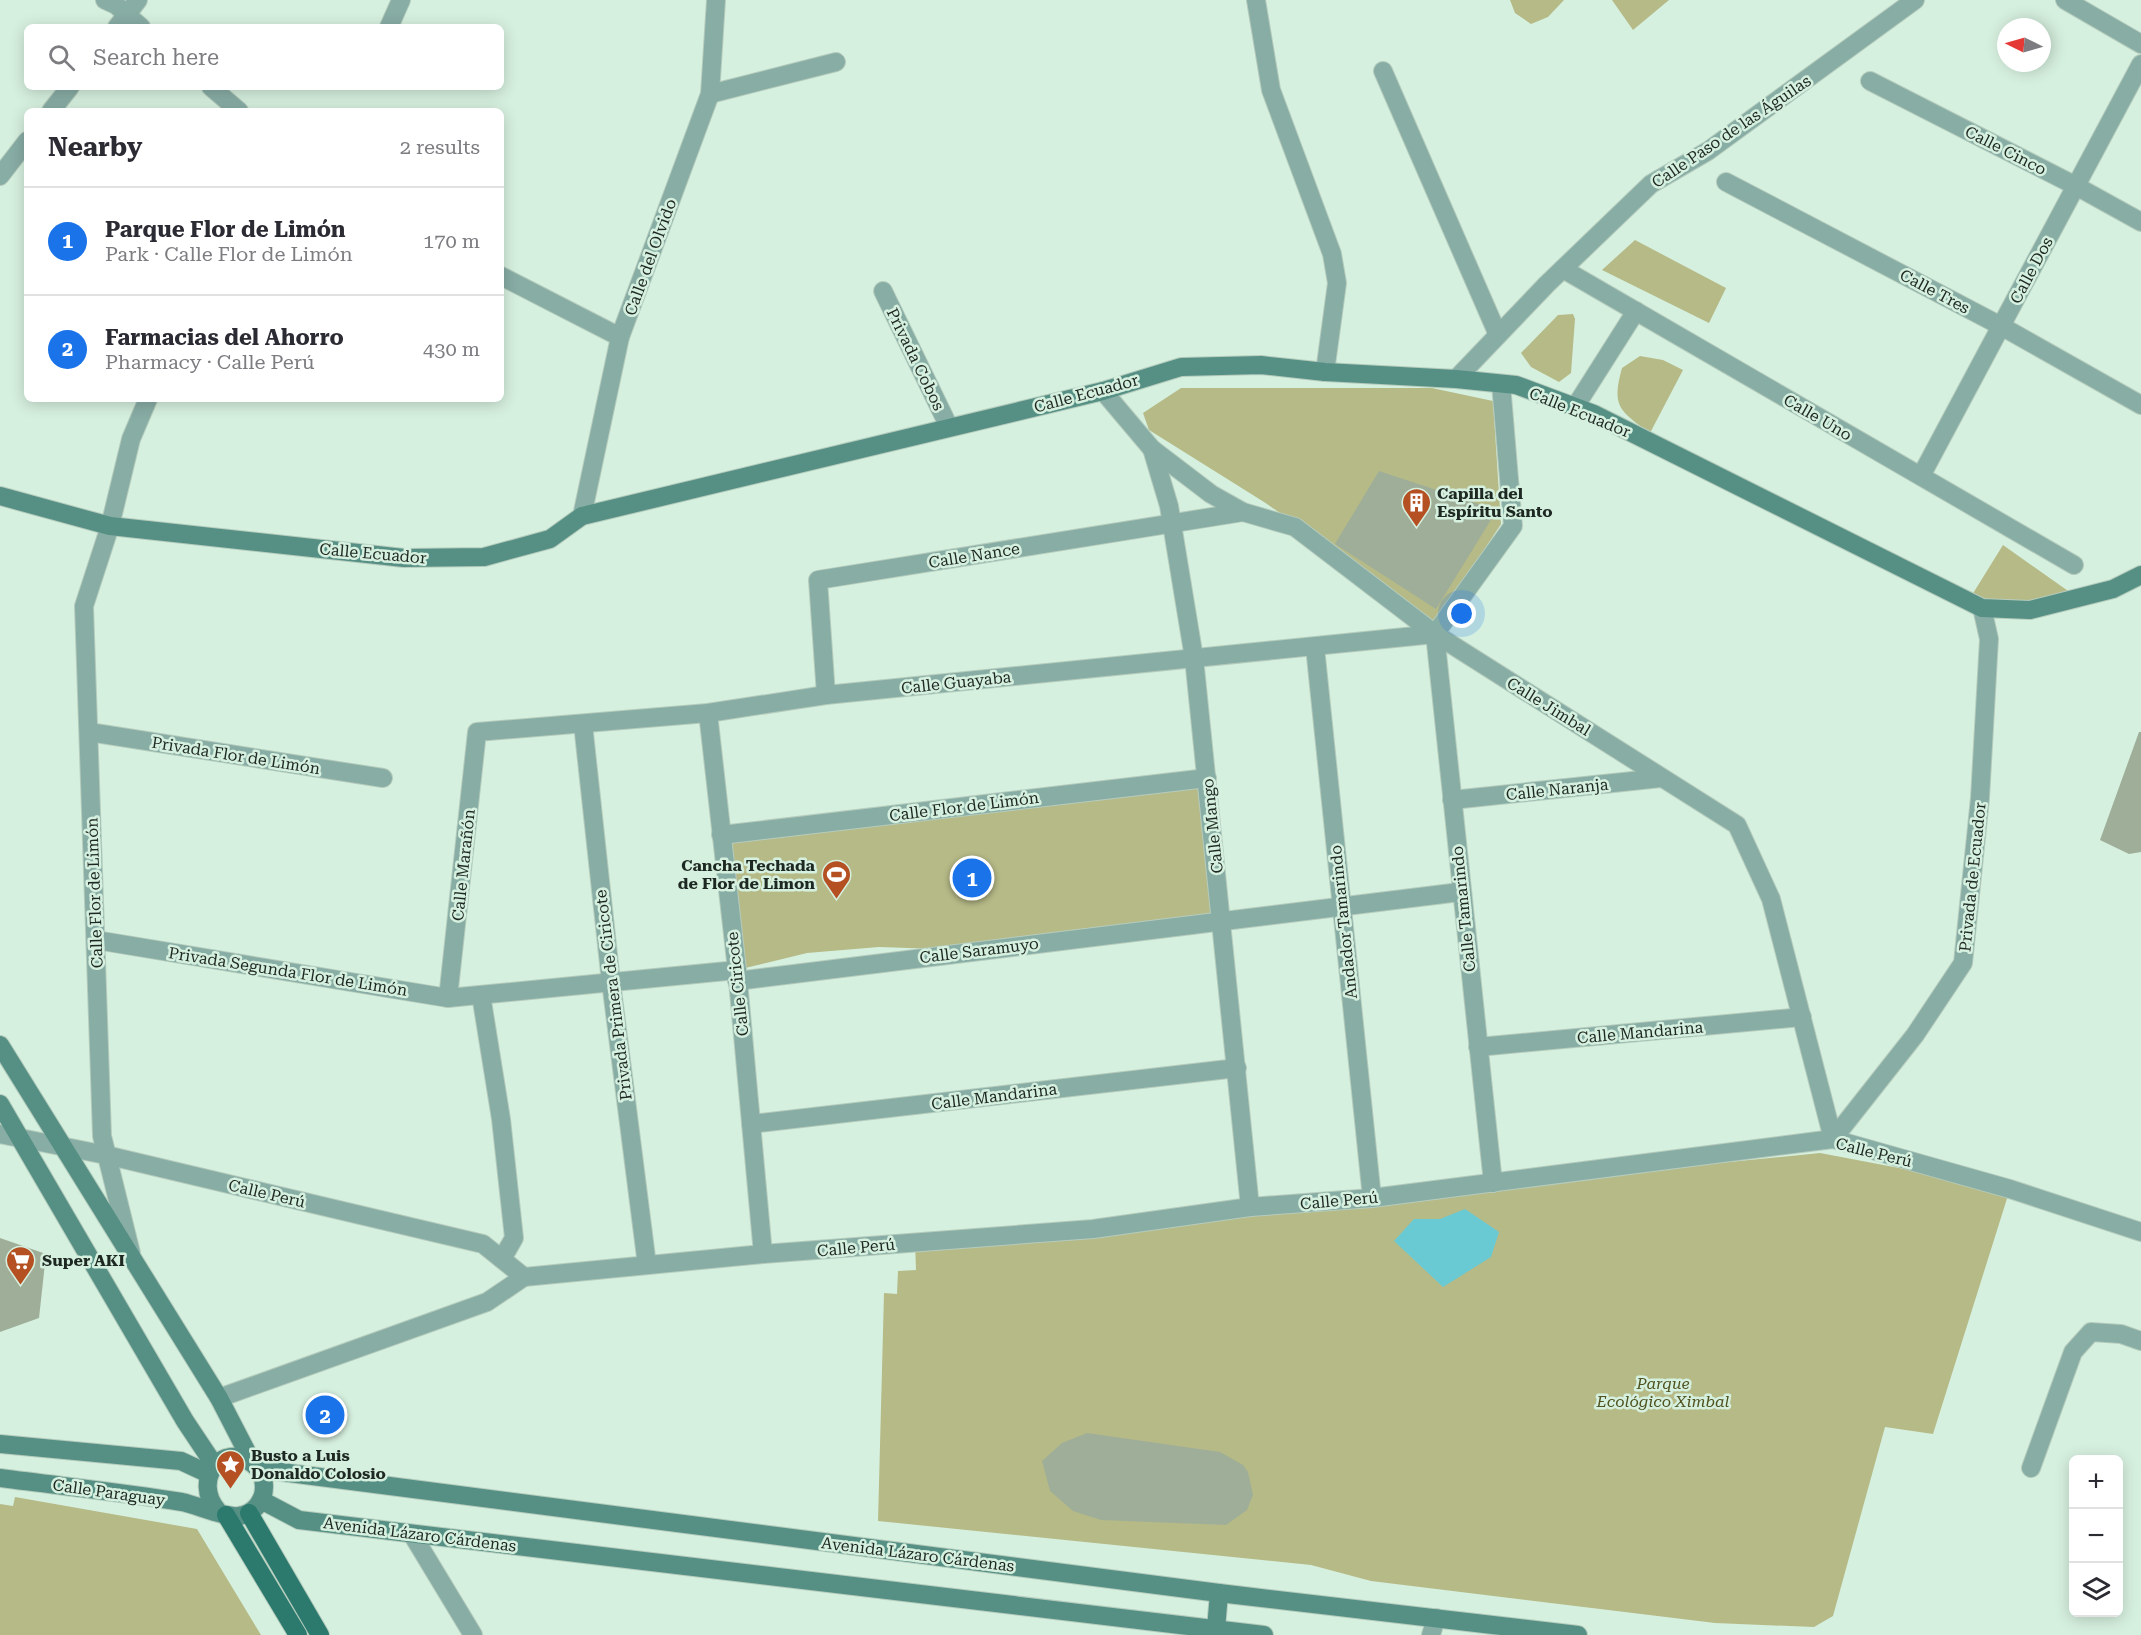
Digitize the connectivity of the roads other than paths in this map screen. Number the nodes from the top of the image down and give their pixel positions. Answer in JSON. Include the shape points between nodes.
{"nodes":[{"id":1,"x":105,"y":0,"type":"edge"},
{"id":2,"x":138,"y":0,"type":"edge"},
{"id":3,"x":401,"y":0,"type":"edge"},
{"id":4,"x":716,"y":0,"type":"edge"},
{"id":5,"x":1256,"y":0,"type":"edge"},
{"id":6,"x":1915,"y":0,"type":"edge"},
{"id":7,"x":2077,"y":3,"type":"edge"},
{"id":8,"x":122,"y":21,"type":"edge"},
{"id":9,"x":390,"y":24,"type":"edge"},
{"id":10,"x":2141,"y":44,"type":"edge"},
{"id":11,"x":836,"y":62,"type":"dead end"},
{"id":12,"x":2141,"y":64,"type":"edge"},
{"id":13,"x":1383,"y":71,"type":"dead end"},
{"id":14,"x":1870,"y":81,"type":"dead end"},
{"id":15,"x":68,"y":90,"type":"edge"},
{"id":16,"x":214,"y":90,"type":"edge"},
{"id":17,"x":710,"y":94,"type":"junction"},
{"id":18,"x":53,"y":108,"type":"edge"},
{"id":19,"x":236,"y":108,"type":"edge"},
{"id":20,"x":24,"y":145,"type":"edge"},
{"id":21,"x":0,"y":176,"type":"edge"},
{"id":22,"x":1726,"y":182,"type":"dead end"},
{"id":23,"x":2076,"y":186,"type":"junction"},
{"id":24,"x":2141,"y":222,"type":"edge"},
{"id":25,"x":1563,"y":269,"type":"junction"},
{"id":26,"x":504,"y":278,"type":"edge"},
{"id":27,"x":883,"y":291,"type":"dead end"},
{"id":28,"x":1636,"y":311,"type":"junction"},
{"id":29,"x":2001,"y":326,"type":"junction"},
{"id":30,"x":1498,"y":335,"type":"junction"},
{"id":31,"x":620,"y":337,"type":"junction"},
{"id":32,"x":1325,"y":372,"type":"junction"},
{"id":33,"x":1456,"y":379,"type":"junction"},
{"id":34,"x":1501,"y":384,"type":"junction"},
{"id":35,"x":1103,"y":391,"type":"junction"},
{"id":36,"x":147,"y":402,"type":"edge"},
{"id":37,"x":2141,"y":405,"type":"edge"},
{"id":38,"x":1575,"y":407,"type":"junction"},
{"id":39,"x":949,"y":427,"type":"junction"},
{"id":40,"x":1152,"y":449,"type":"junction"},
{"id":41,"x":1921,"y":476,"type":"junction"},
{"id":42,"x":0,"y":496,"type":"edge"},
{"id":43,"x":1243,"y":512,"type":"junction"},
{"id":44,"x":582,"y":516,"type":"junction"},
{"id":45,"x":1171,"y":524,"type":"junction"},
{"id":46,"x":110,"y":526,"type":"junction"},
{"id":47,"x":2074,"y":565,"type":"dead end"},
{"id":48,"x":2141,"y":575,"type":"edge"},
{"id":49,"x":1982,"y":608,"type":"junction"},
{"id":50,"x":1435,"y":634,"type":"junction"},
{"id":51,"x":1315,"y":647,"type":"junction"},
{"id":52,"x":1194,"y":658,"type":"junction"},
{"id":53,"x":826,"y":695,"type":"junction"},
{"id":54,"x":708,"y":713,"type":"junction"},
{"id":55,"x":583,"y":724,"type":"junction"},
{"id":56,"x":88,"y":732,"type":"junction"},
{"id":57,"x":477,"y":732,"type":"joint"},
{"id":58,"x":383,"y":778,"type":"dead end"},
{"id":59,"x":1207,"y":778,"type":"junction"},
{"id":60,"x":1661,"y":778,"type":"junction"},
{"id":61,"x":1452,"y":800,"type":"junction"},
{"id":62,"x":721,"y":835,"type":"junction"},
{"id":63,"x":1461,"y":892,"type":"junction"},
{"id":64,"x":1341,"y":906,"type":"junction"},
{"id":65,"x":1222,"y":920,"type":"junction"},
{"id":66,"x":96,"y":940,"type":"junction"},
{"id":67,"x":737,"y":975,"type":"junction"},
{"id":68,"x":611,"y":982,"type":"junction"},
{"id":69,"x":481,"y":995,"type":"junction"},
{"id":70,"x":448,"y":999,"type":"junction"},
{"id":71,"x":1802,"y":1017,"type":"junction"},
{"id":72,"x":0,"y":1045,"type":"edge"},
{"id":73,"x":1478,"y":1047,"type":"junction"},
{"id":74,"x":1237,"y":1068,"type":"junction"},
{"id":75,"x":0,"y":1104,"type":"edge"},
{"id":76,"x":751,"y":1124,"type":"junction"},
{"id":77,"x":0,"y":1134,"type":"edge"},
{"id":78,"x":20,"y":1138,"type":"junction"},
{"id":79,"x":1833,"y":1139,"type":"junction"},
{"id":80,"x":61,"y":1146,"type":"junction"},
{"id":81,"x":106,"y":1155,"type":"junction"},
{"id":82,"x":1492,"y":1184,"type":"junction"},
{"id":83,"x":1372,"y":1198,"type":"junction"},
{"id":84,"x":1250,"y":1207,"type":"junction"},
{"id":85,"x":2141,"y":1232,"type":"edge"},
{"id":86,"x":763,"y":1254,"type":"junction"},
{"id":87,"x":502,"y":1259,"type":"junction"},
{"id":88,"x":133,"y":1260,"type":"junction"},
{"id":89,"x":647,"y":1265,"type":"junction"},
{"id":90,"x":524,"y":1277,"type":"junction"},
{"id":91,"x":2141,"y":1341,"type":"edge"},
{"id":92,"x":219,"y":1398,"type":"junction"},
{"id":93,"x":0,"y":1444,"type":"edge"},
{"id":94,"x":255,"y":1466,"type":"junction"},
{"id":95,"x":2031,"y":1468,"type":"dead end"},
{"id":96,"x":212,"y":1470,"type":"junction"},
{"id":97,"x":0,"y":1478,"type":"edge"},
{"id":98,"x":255,"y":1506,"type":"junction"},
{"id":99,"x":221,"y":1512,"type":"junction"},
{"id":100,"x":412,"y":1533,"type":"junction"},
{"id":101,"x":1219,"y":1593,"type":"junction"},
{"id":102,"x":1434,"y":1627,"type":"edge"},
{"id":103,"x":1216,"y":1629,"type":"junction"},
{"id":104,"x":298,"y":1635,"type":"edge"},
{"id":105,"x":320,"y":1635,"type":"edge"},
{"id":106,"x":473,"y":1635,"type":"edge"},
{"id":107,"x":1258,"y":1635,"type":"edge"},
{"id":108,"x":1578,"y":1635,"type":"edge"}],
"edges":[{"from":1,"to":8,"type":"street"},
{"from":2,"to":8,"type":"street"},
{"from":3,"to":9,"type":"street"},
{"from":4,"to":17,"type":"street","name":"Calle del Olvido"},
{"from":5,"to":32,"type":"street","via":[[1271,90],[1332,254],[1337,283]]},
{"from":6,"to":25,"type":"street","name":"Calle Paso de las Águilas","via":[[1708,150],[1651,184]]},
{"from":7,"to":10,"type":"street"},
{"from":11,"to":17,"type":"street"},
{"from":12,"to":23,"type":"street","name":"Calle Dos"},
{"from":13,"to":30,"type":"street"},
{"from":14,"to":23,"type":"street","name":"Calle Cinco"},
{"from":15,"to":18,"type":"street"},
{"from":16,"to":19,"type":"street"},
{"from":17,"to":31,"type":"street","name":"Calle del Olvido"},
{"from":20,"to":21,"type":"street"},
{"from":22,"to":29,"type":"street","name":"Calle Tres"},
{"from":23,"to":24,"type":"street","name":"Calle Cinco"},
{"from":23,"to":29,"type":"street","name":"Calle Dos"},
{"from":25,"to":28,"type":"street","name":"Calle Uno"},
{"from":25,"to":30,"type":"street","name":"Calle Paso de las Águilas"},
{"from":26,"to":31,"type":"street"},
{"from":27,"to":39,"type":"street","name":"Privada Cobos"},
{"from":28,"to":38,"type":"street"},
{"from":28,"to":41,"type":"street","name":"Calle Uno"},
{"from":29,"to":37,"type":"street","name":"Calle Tres"},
{"from":29,"to":41,"type":"street","name":"Calle Dos"},
{"from":30,"to":33,"type":"street","name":"Calle Paso de las Águilas"},
{"from":31,"to":44,"type":"street","name":"Calle del Olvido"},
{"from":32,"to":33,"type":"main road","name":"Calle Ecuador"},
{"from":32,"to":35,"type":"main road","name":"Calle Ecuador","via":[[1261,365],[1181,367]]},
{"from":33,"to":34,"type":"main road","name":"Calle Ecuador"},
{"from":34,"to":38,"type":"main road","name":"Calle Ecuador","via":[[1516,385]]},
{"from":34,"to":50,"type":"street","via":[[1513,526]]},
{"from":35,"to":39,"type":"main road","name":"Calle Ecuador"},
{"from":35,"to":40,"type":"street","name":"Calle Jimbal"},
{"from":36,"to":46,"type":"street","name":"Calle Flor de Limón","via":[[131,439]]},
{"from":38,"to":49,"type":"main road","name":"Calle Ecuador"},
{"from":39,"to":44,"type":"main road","name":"Calle Ecuador"},
{"from":40,"to":43,"type":"street","name":"Calle Jimbal","via":[[1211,494]]},
{"from":40,"to":45,"type":"street","name":"Calle Mango"},
{"from":41,"to":47,"type":"street","name":"Calle Uno"},
{"from":42,"to":46,"type":"main road","name":"Calle Ecuador"},
{"from":43,"to":45,"type":"street","name":"Calle Nance"},
{"from":43,"to":50,"type":"street","name":"Calle Jimbal","via":[[1295,527]]},
{"from":44,"to":46,"type":"main road","name":"Calle Ecuador","via":[[550,539],[484,557],[404,558]]},
{"from":45,"to":52,"type":"street","name":"Calle Mango"},
{"from":45,"to":53,"type":"street","name":"Calle Nance","via":[[818,580]]},
{"from":46,"to":56,"type":"street","name":"Calle Flor de Limón","via":[[84,606]]},
{"from":48,"to":49,"type":"main road","name":"Calle Ecuador","via":[[2113,589],[2030,610]]},
{"from":49,"to":79,"type":"street","name":"Privada de Ecuador","via":[[1989,639],[1980,798],[1964,963],[1915,1035]]},
{"from":50,"to":51,"type":"street","name":"Calle Guayaba"},
{"from":50,"to":60,"type":"street","name":"Calle Jimbal"},
{"from":50,"to":61,"type":"street","name":"Calle Tamarindo"},
{"from":51,"to":52,"type":"street","name":"Calle Guayaba"},
{"from":51,"to":64,"type":"street","name":"Andador Tamarindo"},
{"from":52,"to":53,"type":"street","name":"Calle Guayaba"},
{"from":52,"to":59,"type":"street","name":"Calle Mango"},
{"from":53,"to":54,"type":"street","name":"Calle Guayaba"},
{"from":54,"to":55,"type":"street","name":"Calle Guayaba"},
{"from":54,"to":62,"type":"street","name":"Calle Ciricote"},
{"from":55,"to":57,"type":"street","name":"Calle Guayaba"},
{"from":55,"to":68,"type":"street","name":"Privada Primera de Ciricote"},
{"from":56,"to":58,"type":"street","name":"Privada Flor de Limón"},
{"from":56,"to":66,"type":"street","name":"Calle Flor de Limón"},
{"from":57,"to":70,"type":"street","name":"Calle Marañón"},
{"from":59,"to":62,"type":"street","name":"Calle Flor de Limón"},
{"from":59,"to":65,"type":"street","name":"Calle Mango"},
{"from":60,"to":61,"type":"street","name":"Calle Naranja"},
{"from":60,"to":71,"type":"street","name":"Calle Jimbal","via":[[1737,825],[1771,899]]},
{"from":61,"to":63,"type":"street","name":"Calle Tamarindo"},
{"from":62,"to":67,"type":"street","name":"Calle Ciricote"},
{"from":63,"to":64,"type":"street","name":"Calle Saramuyo"},
{"from":63,"to":73,"type":"street","name":"Calle Tamarindo"},
{"from":64,"to":65,"type":"street","name":"Calle Saramuyo"},
{"from":64,"to":83,"type":"street","name":"Andador Tamarindo"},
{"from":65,"to":67,"type":"street","name":"Calle Saramuyo"},
{"from":65,"to":74,"type":"street","name":"Calle Mango"},
{"from":66,"to":70,"type":"street","name":"Privada Segunda Flor de Limón"},
{"from":66,"to":81,"type":"street","name":"Calle Flor de Limón","via":[[102,1136]]},
{"from":67,"to":68,"type":"street","name":"Calle Saramuyo"},
{"from":67,"to":76,"type":"street","name":"Calle Ciricote"},
{"from":68,"to":69,"type":"street","name":"Privada Segunda Flor de Limón"},
{"from":68,"to":89,"type":"street","name":"Privada Primera de Ciricote"},
{"from":69,"to":70,"type":"street","name":"Privada Segunda Flor de Limón"},
{"from":69,"to":87,"type":"street","via":[[501,1119],[514,1238]]},
{"from":71,"to":73,"type":"street","name":"Calle Mandarina"},
{"from":71,"to":79,"type":"street","name":"Calle Jimbal"},
{"from":72,"to":80,"type":"main road"},
{"from":73,"to":82,"type":"street","name":"Calle Tamarindo"},
{"from":74,"to":76,"type":"street","name":"Calle Mandarina"},
{"from":74,"to":84,"type":"street","name":"Calle Mango"},
{"from":75,"to":78,"type":"main road"},
{"from":76,"to":86,"type":"street","name":"Calle Ciricote"},
{"from":77,"to":78,"type":"street","name":"Calle Perú"},
{"from":78,"to":80,"type":"street","name":"Calle Perú"},
{"from":78,"to":96,"type":"main road"},
{"from":79,"to":82,"type":"street","name":"Calle Perú"},
{"from":79,"to":85,"type":"street","name":"Calle Perú","via":[[2010,1189]]},
{"from":80,"to":81,"type":"street","name":"Calle Perú"},
{"from":80,"to":88,"type":"main road"},
{"from":81,"to":87,"type":"street","name":"Calle Perú","via":[[483,1244]]},
{"from":81,"to":88,"type":"street","name":"Calle Flor de Limón"},
{"from":82,"to":83,"type":"street","name":"Calle Perú"},
{"from":83,"to":84,"type":"street","name":"Calle Perú"},
{"from":84,"to":86,"type":"street","name":"Calle Perú","via":[[1093,1229]]},
{"from":86,"to":89,"type":"street","name":"Calle Perú"},
{"from":87,"to":90,"type":"street","name":"Calle Perú"},
{"from":88,"to":92,"type":"main road"},
{"from":89,"to":90,"type":"street","name":"Calle Perú"},
{"from":90,"to":92,"type":"street","name":"Calle Perú","via":[[487,1302]]},
{"from":91,"to":95,"type":"street","via":[[2121,1334],[2091,1332],[2073,1352]]},
{"from":92,"to":94,"type":"main road"},
{"from":93,"to":96,"type":"main road","via":[[182,1461]]},
{"from":94,"to":96,"type":"main road","via":[[232,1457]]},
{"from":94,"to":98,"type":"main road","via":[[264,1486]]},
{"from":94,"to":101,"type":"main road","name":"Avenida Lázaro Cárdenas"},
{"from":96,"to":99,"type":"main road","via":[[207,1493]]},
{"from":97,"to":99,"type":"main road","name":"Calle Paraguay","via":[[184,1502]]},
{"from":98,"to":99,"type":"main road","via":[[242,1516]]},
{"from":98,"to":100,"type":"main road","name":"Avenida Lázaro Cárdenas","via":[[299,1520]]},
{"from":98,"to":105,"type":"main road"},
{"from":99,"to":104,"type":"main road"},
{"from":100,"to":103,"type":"main road","name":"Avenida Lázaro Cárdenas"},
{"from":100,"to":106,"type":"street"},
{"from":101,"to":102,"type":"main road","name":"Avenida Lázaro Cárdenas"},
{"from":101,"to":103,"type":"main road"},
{"from":102,"to":108,"type":"main road","name":"Avenida Lázaro Cárdenas"},
{"from":103,"to":107,"type":"main road","name":"Avenida Lázaro Cárdenas"}]}
